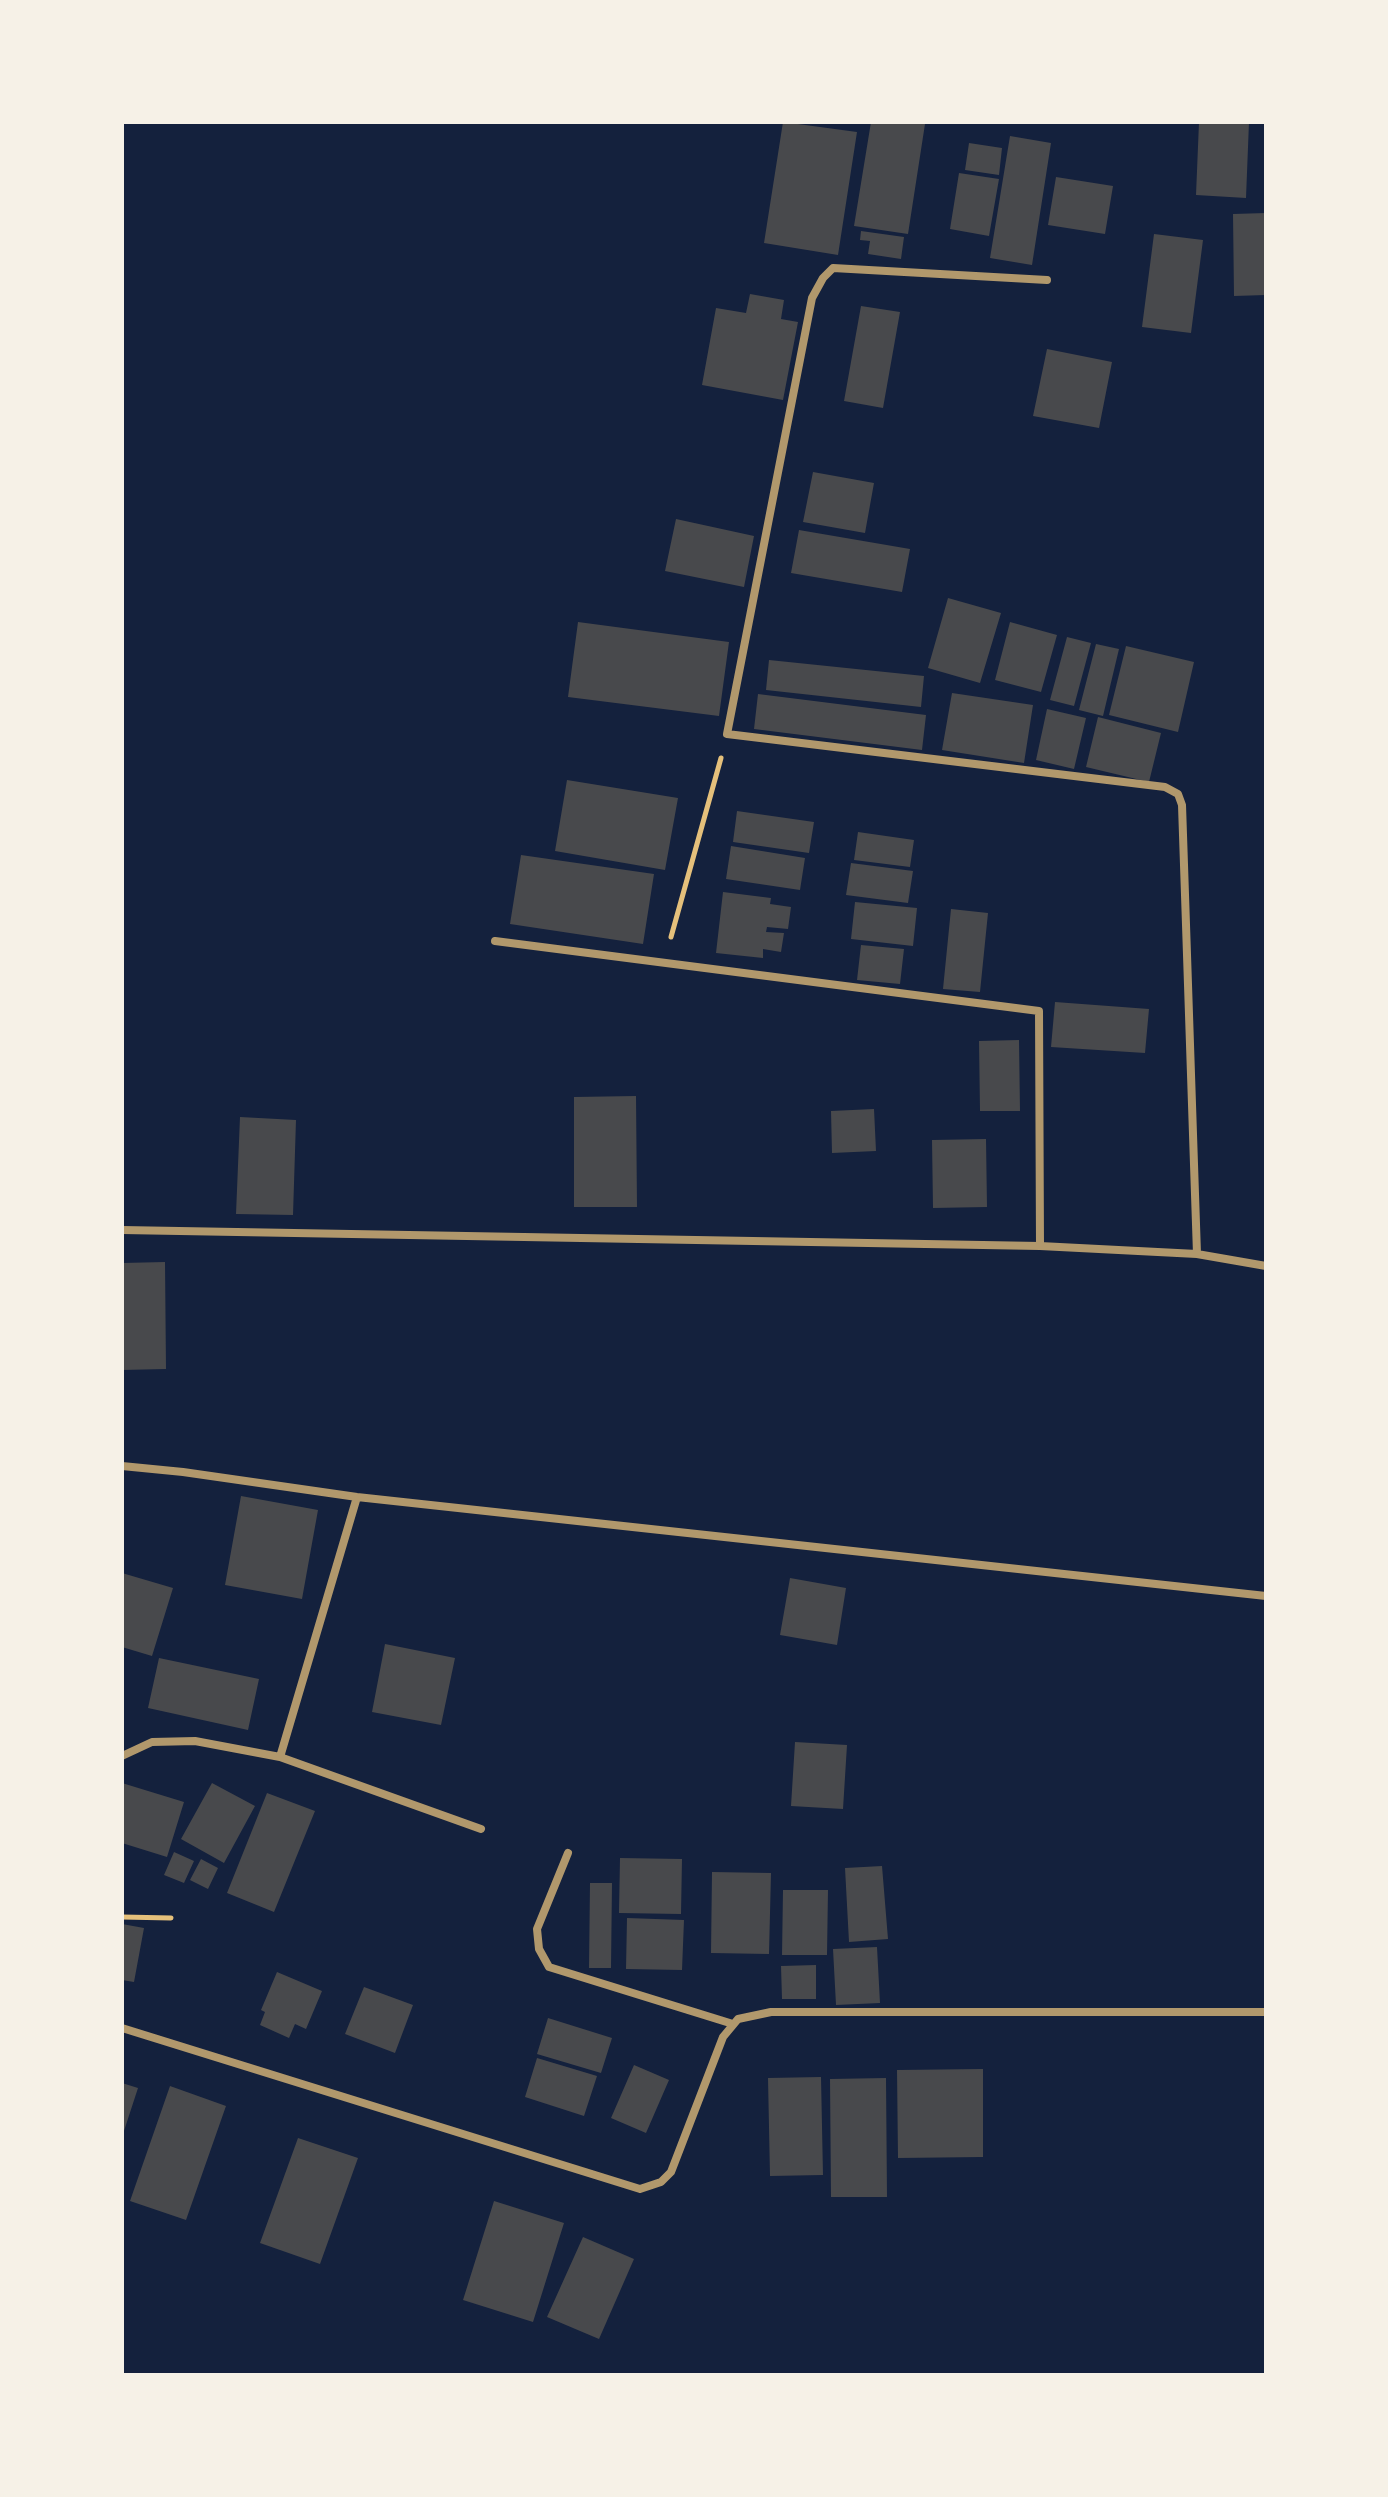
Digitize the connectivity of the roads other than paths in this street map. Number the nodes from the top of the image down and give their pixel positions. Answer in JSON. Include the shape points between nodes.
{"nodes":[{"id":1,"x":1047,"y":280,"type":"dead end"},
{"id":2,"x":495,"y":941,"type":"dead end"},
{"id":3,"x":122,"y":1230,"type":"edge"},
{"id":4,"x":1040,"y":1246,"type":"junction"},
{"id":5,"x":1197,"y":1254,"type":"junction"},
{"id":6,"x":1266,"y":1266,"type":"edge"},
{"id":7,"x":122,"y":1466,"type":"edge"},
{"id":8,"x":357,"y":1497,"type":"junction"},
{"id":9,"x":1266,"y":1596,"type":"edge"},
{"id":10,"x":122,"y":1756,"type":"edge"},
{"id":11,"x":280,"y":1757,"type":"junction"},
{"id":12,"x":481,"y":1829,"type":"dead end"},
{"id":13,"x":568,"y":1853,"type":"dead end"},
{"id":14,"x":1266,"y":2012,"type":"edge"},
{"id":15,"x":733,"y":2024,"type":"junction"},
{"id":16,"x":122,"y":2028,"type":"edge"}],
"edges":[{"from":1,"to":5,"type":"street","via":[[833,268],[823,278],[812,298],[727,734],[1165,787],[1178,794]]},
{"from":2,"to":4,"type":"street","via":[[1039,1011]]},
{"from":3,"to":4,"type":"street"},
{"from":4,"to":5,"type":"street"},
{"from":5,"to":6,"type":"street"},
{"from":7,"to":8,"type":"street"},
{"from":8,"to":9,"type":"street"},
{"from":8,"to":11,"type":"street"},
{"from":10,"to":11,"type":"street","via":[[152,1742],[195,1741]]},
{"from":11,"to":12,"type":"street"},
{"from":13,"to":15,"type":"street","via":[[537,1929],[539,1949],[549,1967]]},
{"from":14,"to":15,"type":"street","via":[[771,2012]]},
{"from":15,"to":16,"type":"street","via":[[723,2037],[671,2172],[640,2189]]}]}
